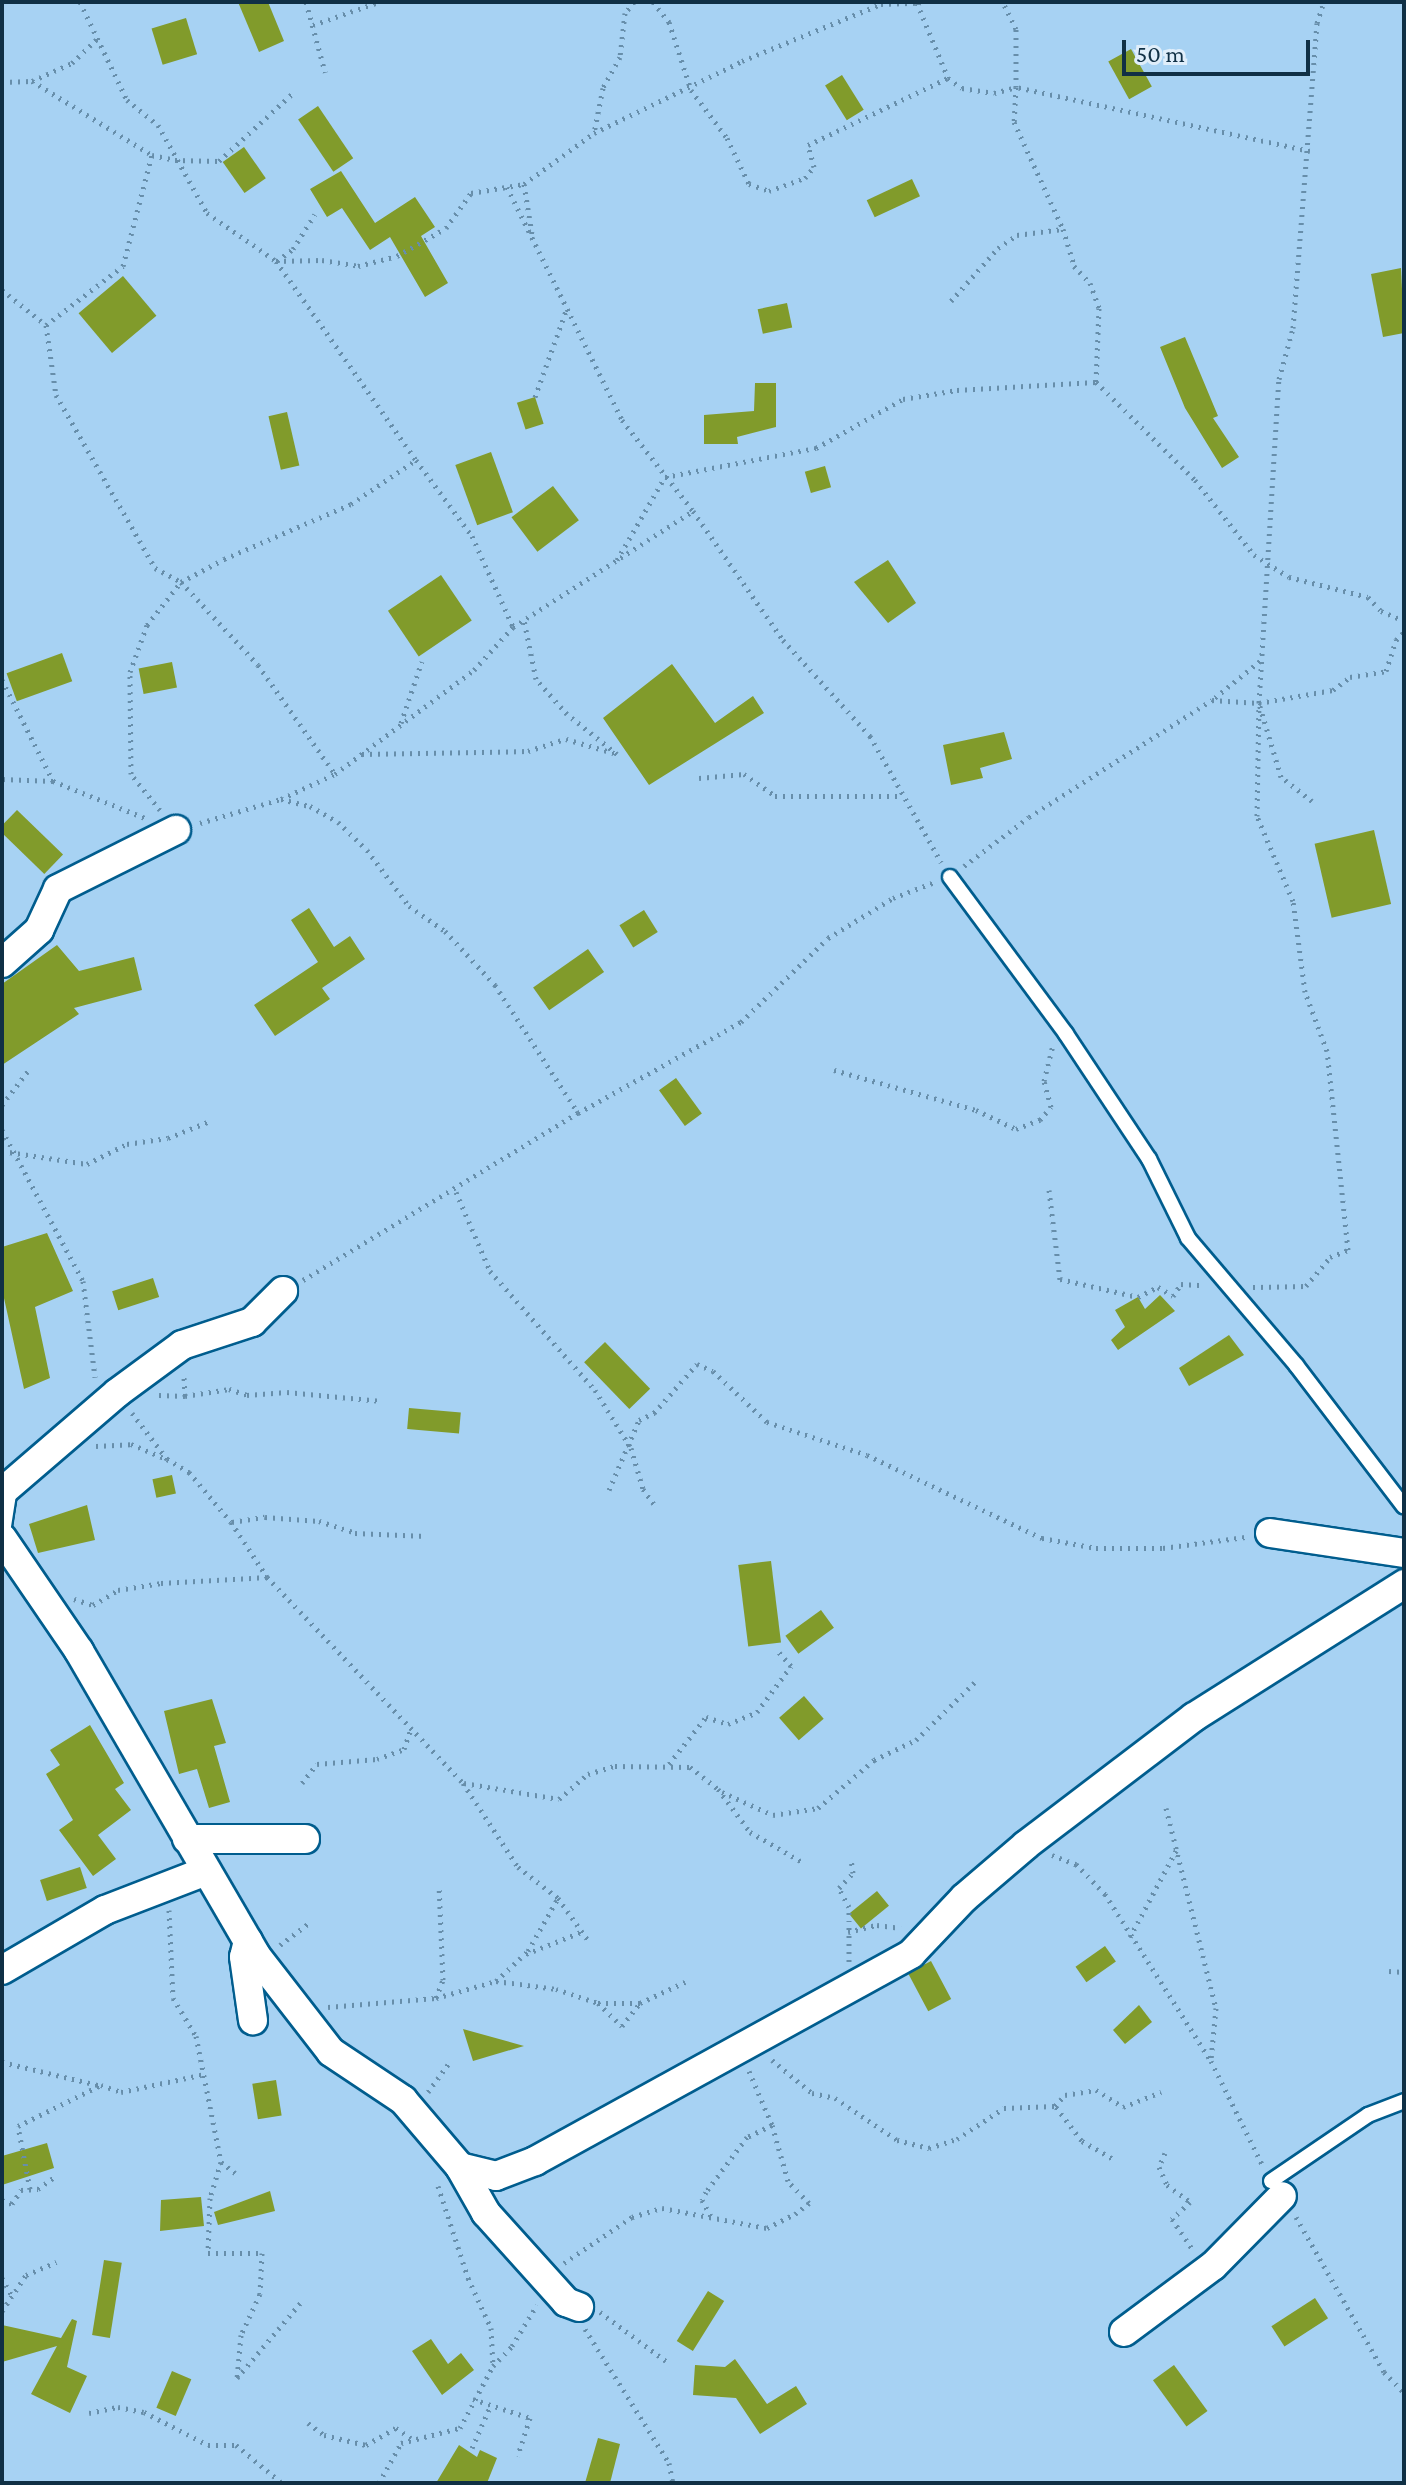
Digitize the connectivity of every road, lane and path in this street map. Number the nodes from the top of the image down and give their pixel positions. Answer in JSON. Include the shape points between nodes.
{"nodes":[{"id":1,"x":80,"y":2,"type":"edge"},
{"id":2,"x":306,"y":2,"type":"edge"},
{"id":3,"x":379,"y":2,"type":"edge"},
{"id":4,"x":634,"y":2,"type":"edge"},
{"id":5,"x":653,"y":2,"type":"edge"},
{"id":6,"x":919,"y":2,"type":"edge"},
{"id":7,"x":1003,"y":2,"type":"edge"},
{"id":8,"x":1324,"y":2,"type":"edge"},
{"id":9,"x":313,"y":25,"type":"junction"},
{"id":10,"x":97,"y":39,"type":"junction"},
{"id":11,"x":325,"y":72,"type":"dead end"},
{"id":12,"x":948,"y":78,"type":"junction"},
{"id":13,"x":32,"y":81,"type":"junction"},
{"id":14,"x":2,"y":82,"type":"edge"},
{"id":15,"x":1016,"y":87,"type":"junction"},
{"id":16,"x":691,"y":90,"type":"junction"},
{"id":17,"x":293,"y":93,"type":"dead end"},
{"id":18,"x":594,"y":133,"type":"junction"},
{"id":19,"x":1310,"y":151,"type":"junction"},
{"id":20,"x":152,"y":155,"type":"junction"},
{"id":21,"x":175,"y":160,"type":"junction"},
{"id":22,"x":524,"y":184,"type":"junction"},
{"id":23,"x":507,"y":187,"type":"junction"},
{"id":24,"x":315,"y":214,"type":"dead end"},
{"id":25,"x":1063,"y":229,"type":"junction"},
{"id":26,"x":533,"y":239,"type":"junction"},
{"id":27,"x":276,"y":261,"type":"junction"},
{"id":28,"x":2,"y":290,"type":"edge"},
{"id":29,"x":951,"y":301,"type":"dead end"},
{"id":30,"x":566,"y":310,"type":"junction"},
{"id":31,"x":46,"y":325,"type":"junction"},
{"id":32,"x":1096,"y":382,"type":"junction"},
{"id":33,"x":535,"y":397,"type":"dead end"},
{"id":34,"x":416,"y":460,"type":"junction"},
{"id":35,"x":665,"y":477,"type":"junction"},
{"id":36,"x":693,"y":511,"type":"junction"},
{"id":37,"x":616,"y":561,"type":"junction"},
{"id":38,"x":1271,"y":561,"type":"junction"},
{"id":39,"x":181,"y":582,"type":"junction"},
{"id":40,"x":524,"y":620,"type":"junction"},
{"id":41,"x":1404,"y":621,"type":"edge"},
{"id":42,"x":513,"y":627,"type":"junction"},
{"id":43,"x":1404,"y":632,"type":"edge"},
{"id":44,"x":1261,"y":660,"type":"junction"},
{"id":45,"x":422,"y":661,"type":"dead end"},
{"id":46,"x":2,"y":680,"type":"edge"},
{"id":47,"x":1212,"y":700,"type":"junction"},
{"id":48,"x":1259,"y":703,"type":"junction"},
{"id":49,"x":401,"y":724,"type":"junction"},
{"id":50,"x":361,"y":754,"type":"junction"},
{"id":51,"x":335,"y":774,"type":"junction"},
{"id":52,"x":699,"y":778,"type":"dead end"},
{"id":53,"x":2,"y":779,"type":"edge"},
{"id":54,"x":53,"y":781,"type":"junction"},
{"id":55,"x":901,"y":796,"type":"junction"},
{"id":56,"x":281,"y":799,"type":"junction"},
{"id":57,"x":1312,"y":801,"type":"dead end"},
{"id":58,"x":176,"y":830,"type":"junction"},
{"id":59,"x":950,"y":877,"type":"junction"},
{"id":60,"x":2,"y":963,"type":"edge"},
{"id":61,"x":1066,"y":1034,"type":"junction"},
{"id":62,"x":834,"y":1070,"type":"dead end"},
{"id":63,"x":28,"y":1071,"type":"dead end"},
{"id":64,"x":2,"y":1105,"type":"edge"},
{"id":65,"x":578,"y":1113,"type":"junction"},
{"id":66,"x":210,"y":1121,"type":"dead end"},
{"id":67,"x":2,"y":1130,"type":"edge"},
{"id":68,"x":2,"y":1151,"type":"edge"},
{"id":69,"x":15,"y":1155,"type":"junction"},
{"id":70,"x":1049,"y":1190,"type":"dead end"},
{"id":71,"x":456,"y":1192,"type":"junction"},
{"id":72,"x":1229,"y":1285,"type":"junction"},
{"id":73,"x":283,"y":1291,"type":"joint"},
{"id":74,"x":117,"y":1393,"type":"junction"},
{"id":75,"x":185,"y":1396,"type":"dead end"},
{"id":76,"x":382,"y":1401,"type":"dead end"},
{"id":77,"x":88,"y":1433,"type":"junction"},
{"id":78,"x":631,"y":1448,"type":"junction"},
{"id":79,"x":167,"y":1459,"type":"junction"},
{"id":80,"x":5,"y":1488,"type":"edge"},
{"id":81,"x":609,"y":1490,"type":"dead end"},
{"id":82,"x":654,"y":1504,"type":"dead end"},
{"id":83,"x":1404,"y":1507,"type":"edge"},
{"id":84,"x":231,"y":1522,"type":"junction"},
{"id":85,"x":1270,"y":1533,"type":"joint"},
{"id":86,"x":426,"y":1536,"type":"dead end"},
{"id":87,"x":2,"y":1539,"type":"edge"},
{"id":88,"x":1404,"y":1553,"type":"edge"},
{"id":89,"x":267,"y":1577,"type":"junction"},
{"id":90,"x":1404,"y":1584,"type":"edge"},
{"id":91,"x":35,"y":1587,"type":"junction"},
{"id":92,"x":777,"y":1650,"type":"dead end"},
{"id":93,"x":975,"y":1682,"type":"dead end"},
{"id":94,"x":411,"y":1729,"type":"junction"},
{"id":95,"x":669,"y":1764,"type":"junction"},
{"id":96,"x":302,"y":1783,"type":"dead end"},
{"id":97,"x":463,"y":1783,"type":"junction"},
{"id":98,"x":718,"y":1789,"type":"junction"},
{"id":99,"x":1166,"y":1808,"type":"dead end"},
{"id":100,"x":187,"y":1839,"type":"junction"},
{"id":101,"x":305,"y":1839,"type":"dead end"},
{"id":102,"x":1026,"y":1845,"type":"junction"},
{"id":103,"x":1177,"y":1850,"type":"junction"},
{"id":104,"x":851,"y":1859,"type":"dead end"},
{"id":105,"x":804,"y":1863,"type":"dead end"},
{"id":106,"x":212,"y":1882,"type":"junction"},
{"id":107,"x":439,"y":1885,"type":"dead end"},
{"id":108,"x":174,"y":1892,"type":"joint"},
{"id":109,"x":558,"y":1898,"type":"junction"},
{"id":110,"x":309,"y":1923,"type":"dead end"},
{"id":111,"x":581,"y":1932,"type":"junction"},
{"id":112,"x":848,"y":1932,"type":"junction"},
{"id":113,"x":1130,"y":1937,"type":"junction"},
{"id":114,"x":590,"y":1943,"type":"dead end"},
{"id":115,"x":918,"y":1947,"type":"junction"},
{"id":116,"x":254,"y":1951,"type":"junction"},
{"id":117,"x":524,"y":1954,"type":"junction"},
{"id":118,"x":2,"y":1970,"type":"edge"},
{"id":119,"x":1389,"y":1971,"type":"dead end"},
{"id":120,"x":1404,"y":1972,"type":"edge"},
{"id":121,"x":496,"y":1981,"type":"junction"},
{"id":122,"x":685,"y":1982,"type":"dead end"},
{"id":123,"x":846,"y":1991,"type":"junction"},
{"id":124,"x":436,"y":1998,"type":"junction"},
{"id":125,"x":598,"y":2003,"type":"junction"},
{"id":126,"x":640,"y":2003,"type":"junction"},
{"id":127,"x":299,"y":2010,"type":"junction"},
{"id":128,"x":253,"y":2020,"type":"dead end"},
{"id":129,"x":751,"y":2045,"type":"junction"},
{"id":130,"x":1211,"y":2061,"type":"junction"},
{"id":131,"x":2,"y":2062,"type":"edge"},
{"id":132,"x":450,"y":2062,"type":"dead end"},
{"id":133,"x":205,"y":2074,"type":"junction"},
{"id":134,"x":101,"y":2085,"type":"junction"},
{"id":135,"x":1161,"y":2092,"type":"dead end"},
{"id":136,"x":1404,"y":2101,"type":"edge"},
{"id":137,"x":1055,"y":2106,"type":"junction"},
{"id":138,"x":414,"y":2113,"type":"junction"},
{"id":139,"x":772,"y":2125,"type":"junction"},
{"id":140,"x":442,"y":2153,"type":"junction"},
{"id":141,"x":1165,"y":2153,"type":"dead end"},
{"id":142,"x":1116,"y":2161,"type":"dead end"},
{"id":143,"x":221,"y":2162,"type":"junction"},
{"id":144,"x":235,"y":2173,"type":"dead end"},
{"id":145,"x":53,"y":2178,"type":"dead end"},
{"id":146,"x":30,"y":2189,"type":"junction"},
{"id":147,"x":1276,"y":2189,"type":"junction"},
{"id":148,"x":2,"y":2200,"type":"edge"},
{"id":149,"x":711,"y":2216,"type":"junction"},
{"id":150,"x":56,"y":2262,"type":"dead end"},
{"id":151,"x":1204,"y":2272,"type":"junction"},
{"id":152,"x":2,"y":2278,"type":"edge"},
{"id":153,"x":549,"y":2281,"type":"junction"},
{"id":154,"x":12,"y":2296,"type":"junction"},
{"id":155,"x":302,"y":2301,"type":"dead end"},
{"id":156,"x":579,"y":2307,"type":"junction"},
{"id":157,"x":2,"y":2311,"type":"edge"},
{"id":158,"x":1124,"y":2332,"type":"dead end"},
{"id":159,"x":666,"y":2361,"type":"dead end"},
{"id":160,"x":493,"y":2366,"type":"junction"},
{"id":161,"x":1404,"y":2393,"type":"edge"},
{"id":162,"x":473,"y":2399,"type":"junction"},
{"id":163,"x":490,"y":2407,"type":"junction"},
{"id":164,"x":89,"y":2413,"type":"dead end"},
{"id":165,"x":308,"y":2423,"type":"dead end"},
{"id":166,"x":411,"y":2438,"type":"junction"},
{"id":167,"x":472,"y":2448,"type":"dead end"},
{"id":168,"x":518,"y":2456,"type":"dead end"},
{"id":169,"x":282,"y":2483,"type":"edge"},
{"id":170,"x":379,"y":2483,"type":"edge"},
{"id":171,"x":673,"y":2483,"type":"edge"}],
"edges":[{"from":1,"to":10,"type":"path"},
{"from":2,"to":9,"type":"path"},
{"from":3,"to":9,"type":"path"},
{"from":4,"to":18,"type":"path","via":[[625,13],[620,57],[603,88]]},
{"from":5,"to":16,"type":"path","via":[[669,22]]},
{"from":6,"to":12,"type":"path"},
{"from":6,"to":16,"type":"path","via":[[881,4],[742,61]]},
{"from":7,"to":15,"type":"path","via":[[1016,29]]},
{"from":8,"to":19,"type":"path","via":[[1317,23]]},
{"from":9,"to":11,"type":"path"},
{"from":10,"to":13,"type":"path","via":[[72,63]]},
{"from":10,"to":21,"type":"path","via":[[127,100],[158,125]]},
{"from":12,"to":15,"type":"path","via":[[962,88],[994,93]]},
{"from":12,"to":16,"type":"path","via":[[808,145],[814,167],[805,178],[769,191],[749,184],[727,138]]},
{"from":13,"to":14,"type":"path"},
{"from":13,"to":20,"type":"path"},
{"from":15,"to":19,"type":"path"},
{"from":15,"to":25,"type":"path","via":[[1014,122]]},
{"from":16,"to":18,"type":"path"},
{"from":17,"to":21,"type":"path","via":[[219,161]]},
{"from":18,"to":22,"type":"path"},
{"from":19,"to":38,"type":"path","via":[[1293,328],[1279,379]]},
{"from":20,"to":21,"type":"path"},
{"from":20,"to":31,"type":"path","via":[[123,266]]},
{"from":21,"to":27,"type":"path","via":[[207,213]]},
{"from":22,"to":23,"type":"path"},
{"from":22,"to":26,"type":"path"},
{"from":23,"to":26,"type":"path"},
{"from":23,"to":27,"type":"path","via":[[471,193],[446,228],[397,256],[358,266]]},
{"from":24,"to":27,"type":"path","via":[[293,249]]},
{"from":25,"to":29,"type":"path","via":[[1017,235],[998,248]]},
{"from":25,"to":32,"type":"path","via":[[1074,266],[1090,283],[1099,308]]},
{"from":26,"to":30,"type":"path"},
{"from":27,"to":34,"type":"path"},
{"from":28,"to":31,"type":"path"},
{"from":30,"to":33,"type":"path"},
{"from":30,"to":35,"type":"path","via":[[622,420]]},
{"from":31,"to":39,"type":"path","via":[[56,395],[155,568]]},
{"from":32,"to":35,"type":"path","via":[[957,390],[903,399],[816,448]]},
{"from":32,"to":38,"type":"path","via":[[1195,480],[1254,555]]},
{"from":34,"to":39,"type":"path","via":[[351,504]]},
{"from":34,"to":42,"type":"path","via":[[472,536]]},
{"from":35,"to":36,"type":"path"},
{"from":35,"to":37,"type":"path"},
{"from":36,"to":37,"type":"path"},
{"from":36,"to":55,"type":"path","via":[[783,640],[870,736],[893,771]]},
{"from":37,"to":40,"type":"path"},
{"from":38,"to":41,"type":"path","via":[[1289,577],[1368,597],[1381,611]]},
{"from":38,"to":44,"type":"path"},
{"from":39,"to":51,"type":"path","via":[[258,665]]},
{"from":39,"to":58,"type":"path","via":[[147,625],[130,672],[127,721],[131,774]]},
{"from":40,"to":42,"type":"path"},
{"from":40,"to":50,"type":"path","via":[[536,679],[567,714],[617,754],[566,739],[528,751]]},
{"from":42,"to":49,"type":"path","via":[[474,670]]},
{"from":43,"to":48,"type":"path","via":[[1386,671],[1350,677],[1333,690]]},
{"from":44,"to":47,"type":"path"},
{"from":44,"to":48,"type":"path"},
{"from":45,"to":49,"type":"path"},
{"from":46,"to":54,"type":"path"},
{"from":47,"to":48,"type":"path"},
{"from":47,"to":59,"type":"path","via":[[1029,817]]},
{"from":48,"to":57,"type":"path","via":[[1281,777]]},
{"from":48,"to":72,"type":"path","via":[[1257,816],[1293,901],[1305,992],[1327,1051],[1348,1250],[1330,1257],[1306,1286],[1283,1290]]},
{"from":49,"to":50,"type":"path"},
{"from":50,"to":51,"type":"path"},
{"from":51,"to":56,"type":"path"},
{"from":52,"to":55,"type":"path","via":[[744,774],[775,796]]},
{"from":53,"to":54,"type":"path"},
{"from":54,"to":58,"type":"path"},
{"from":55,"to":59,"type":"path"},
{"from":56,"to":58,"type":"path"},
{"from":56,"to":65,"type":"path","via":[[338,822],[367,850],[409,906],[445,931],[495,985]]},
{"from":58,"to":60,"type":"street","via":[[58,889],[39,930]]},
{"from":59,"to":61,"type":"lane"},
{"from":59,"to":65,"type":"path","via":[[893,898],[828,938],[741,1022]]},
{"from":61,"to":62,"type":"path","via":[[1053,1045],[1044,1081],[1051,1107],[1040,1120],[1016,1129],[976,1110]]},
{"from":61,"to":72,"type":"lane","via":[[1149,1159],[1188,1238]]},
{"from":63,"to":64,"type":"path"},
{"from":65,"to":71,"type":"path"},
{"from":66,"to":69,"type":"path","via":[[168,1138],[127,1144],[87,1164]]},
{"from":67,"to":69,"type":"path"},
{"from":68,"to":69,"type":"path"},
{"from":69,"to":77,"type":"path","via":[[83,1281],[96,1364]]},
{"from":70,"to":72,"type":"path","via":[[1060,1279],[1138,1297],[1158,1287],[1173,1296],[1181,1284]]},
{"from":71,"to":73,"type":"path"},
{"from":71,"to":78,"type":"path","via":[[490,1271],[595,1390]]},
{"from":72,"to":83,"type":"lane"},
{"from":73,"to":74,"type":"street","via":[[252,1322],[182,1345]]},
{"from":74,"to":77,"type":"street"},
{"from":74,"to":79,"type":"path"},
{"from":75,"to":76,"type":"path","via":[[229,1389],[247,1395],[287,1392]]},
{"from":77,"to":79,"type":"path"},
{"from":77,"to":80,"type":"street"},
{"from":78,"to":81,"type":"path"},
{"from":78,"to":82,"type":"path","via":[[643,1489]]},
{"from":78,"to":85,"type":"path","via":[[639,1420],[654,1413],[697,1364],[713,1371],[767,1422],[867,1455],[1042,1538],[1096,1548],[1163,1548]]},
{"from":79,"to":84,"type":"path","via":[[189,1472]]},
{"from":80,"to":87,"type":"lane"},
{"from":84,"to":86,"type":"path","via":[[265,1517],[319,1521],[355,1533]]},
{"from":84,"to":89,"type":"path"},
{"from":85,"to":88,"type":"street"},
{"from":87,"to":91,"type":"street"},
{"from":89,"to":91,"type":"path","via":[[147,1585],[118,1590],[93,1605]]},
{"from":89,"to":94,"type":"path"},
{"from":90,"to":102,"type":"street","via":[[1194,1717]]},
{"from":91,"to":100,"type":"street","via":[[79,1651]]},
{"from":92,"to":95,"type":"path","via":[[791,1666],[757,1712],[728,1724],[706,1717]]},
{"from":93,"to":98,"type":"path","via":[[916,1740],[874,1760],[818,1808],[773,1815],[737,1803]]},
{"from":94,"to":96,"type":"path","via":[[404,1749],[377,1759],[317,1764]]},
{"from":94,"to":97,"type":"path"},
{"from":95,"to":97,"type":"path","via":[[615,1766],[588,1774],[559,1799]]},
{"from":95,"to":98,"type":"path","via":[[690,1767]]},
{"from":97,"to":109,"type":"path","via":[[518,1867]]},
{"from":98,"to":105,"type":"path","via":[[750,1832]]},
{"from":99,"to":103,"type":"path"},
{"from":100,"to":101,"type":"street"},
{"from":100,"to":106,"type":"street"},
{"from":102,"to":113,"type":"path","via":[[1076,1864],[1105,1894]]},
{"from":102,"to":115,"type":"street","via":[[964,1898]]},
{"from":103,"to":113,"type":"path"},
{"from":103,"to":130,"type":"path","via":[[1216,2008]]},
{"from":104,"to":112,"type":"path","via":[[853,1873],[839,1888],[849,1907]]},
{"from":106,"to":108,"type":"street"},
{"from":106,"to":116,"type":"street"},
{"from":106,"to":118,"type":"street","via":[[105,1910]]},
{"from":107,"to":124,"type":"path","via":[[443,1980]]},
{"from":108,"to":133,"type":"path","via":[[167,1926],[173,1998],[196,2036]]},
{"from":109,"to":111,"type":"path"},
{"from":109,"to":117,"type":"path"},
{"from":110,"to":116,"type":"path"},
{"from":111,"to":114,"type":"path"},
{"from":111,"to":117,"type":"path"},
{"from":112,"to":115,"type":"path","via":[[898,1925]]},
{"from":112,"to":123,"type":"path"},
{"from":113,"to":130,"type":"path"},
{"from":115,"to":123,"type":"street"},
{"from":116,"to":127,"type":"street"},
{"from":116,"to":128,"type":"street","via":[[244,1957]]},
{"from":117,"to":121,"type":"path"},
{"from":119,"to":120,"type":"path"},
{"from":121,"to":124,"type":"path"},
{"from":121,"to":125,"type":"path","via":[[556,1989]]},
{"from":122,"to":126,"type":"path"},
{"from":123,"to":129,"type":"street"},
{"from":124,"to":127,"type":"path"},
{"from":125,"to":126,"type":"path"},
{"from":125,"to":126,"type":"path","via":[[622,2026]]},
{"from":127,"to":138,"type":"street","via":[[331,2052]]},
{"from":129,"to":137,"type":"path","via":[[812,2093],[835,2098],[897,2140],[929,2148],[957,2139],[1004,2108]]},
{"from":129,"to":139,"type":"path","via":[[751,2084]]},
{"from":129,"to":140,"type":"street","via":[[535,2161],[496,2176]]},
{"from":130,"to":147,"type":"path"},
{"from":131,"to":134,"type":"path"},
{"from":132,"to":138,"type":"path"},
{"from":133,"to":134,"type":"path","via":[[121,2092]]},
{"from":133,"to":143,"type":"path"},
{"from":134,"to":146,"type":"path","via":[[18,2126]]},
{"from":135,"to":137,"type":"path","via":[[1123,2107],[1096,2090],[1074,2092]]},
{"from":136,"to":147,"type":"lane","via":[[1368,2115]]},
{"from":137,"to":142,"type":"path","via":[[1082,2141]]},
{"from":138,"to":140,"type":"street"},
{"from":139,"to":149,"type":"path","via":[[747,2137],[706,2192],[702,2200]]},
{"from":139,"to":149,"type":"path","via":[[788,2181],[809,2203],[767,2228]]},
{"from":140,"to":153,"type":"street","via":[[486,2213]]},
{"from":140,"to":160,"type":"path","via":[[416,2154],[439,2187],[468,2278],[491,2328]]},
{"from":141,"to":151,"type":"path","via":[[1159,2167],[1167,2185],[1190,2202],[1172,2219]]},
{"from":143,"to":144,"type":"path"},
{"from":143,"to":155,"type":"path","via":[[210,2198],[208,2253],[262,2253],[260,2294],[234,2362],[237,2379]]},
{"from":145,"to":146,"type":"path"},
{"from":146,"to":148,"type":"path","via":[[21,2190],[12,2204]]},
{"from":147,"to":151,"type":"street"},
{"from":147,"to":161,"type":"path","via":[[1318,2248],[1384,2372]]},
{"from":149,"to":153,"type":"path","via":[[662,2208],[632,2217],[573,2253]]},
{"from":150,"to":154,"type":"path","via":[[26,2275]]},
{"from":151,"to":158,"type":"street"},
{"from":152,"to":154,"type":"path"},
{"from":153,"to":156,"type":"street","via":[[566,2302]]},
{"from":153,"to":160,"type":"path","via":[[512,2346]]},
{"from":154,"to":157,"type":"path"},
{"from":156,"to":159,"type":"path","via":[[603,2314]]},
{"from":156,"to":171,"type":"path","via":[[574,2313],[669,2463]]},
{"from":160,"to":162,"type":"path"},
{"from":162,"to":163,"type":"path"},
{"from":162,"to":166,"type":"path","via":[[460,2428],[446,2436]]},
{"from":163,"to":167,"type":"path"},
{"from":163,"to":168,"type":"path","via":[[530,2418]]},
{"from":164,"to":169,"type":"path","via":[[118,2407],[144,2412],[208,2445],[236,2445]]},
{"from":165,"to":166,"type":"path","via":[[324,2435],[366,2445],[396,2428]]},
{"from":166,"to":170,"type":"path","via":[[401,2443]]}]}
